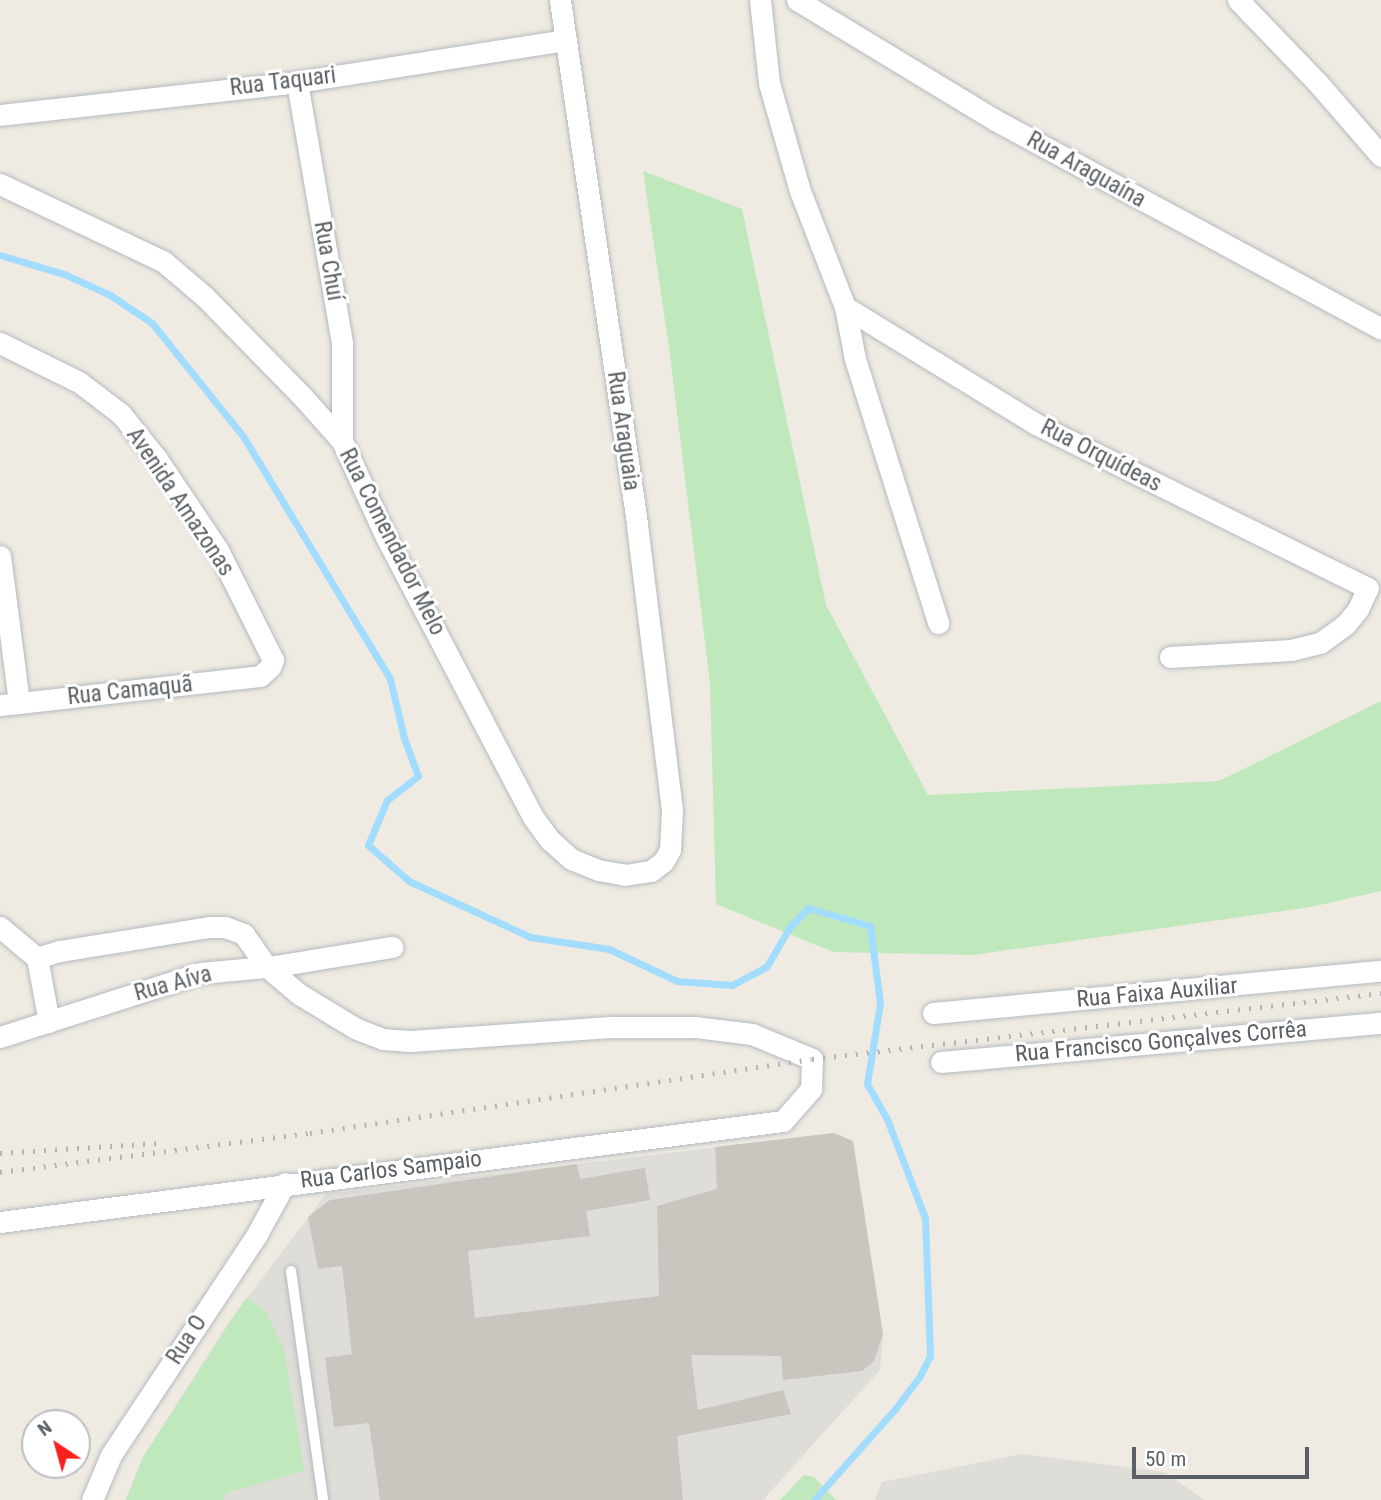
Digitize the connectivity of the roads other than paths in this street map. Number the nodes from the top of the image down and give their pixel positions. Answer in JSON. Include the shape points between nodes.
{"nodes":[{"id":1,"x":560,"y":0,"type":"edge"},
{"id":2,"x":760,"y":0,"type":"edge"},
{"id":3,"x":797,"y":0,"type":"edge"},
{"id":4,"x":1238,"y":0,"type":"edge"},
{"id":5,"x":566,"y":40,"type":"junction"},
{"id":6,"x":297,"y":82,"type":"junction"},
{"id":7,"x":0,"y":115,"type":"edge"},
{"id":8,"x":1381,"y":156,"type":"edge"},
{"id":9,"x":0,"y":184,"type":"edge"},
{"id":10,"x":845,"y":307,"type":"junction"},
{"id":11,"x":1381,"y":329,"type":"edge"},
{"id":12,"x":0,"y":343,"type":"edge"},
{"id":13,"x":342,"y":441,"type":"junction"},
{"id":14,"x":0,"y":556,"type":"edge"},
{"id":15,"x":1374,"y":585,"type":"edge"},
{"id":16,"x":938,"y":622,"type":"dead end"},
{"id":17,"x":1170,"y":657,"type":"dead end"},
{"id":18,"x":260,"y":677,"type":"joint"},
{"id":19,"x":9,"y":704,"type":"edge"},
{"id":20,"x":663,"y":862,"type":"joint"},
{"id":21,"x":0,"y":927,"type":"edge"},
{"id":22,"x":392,"y":947,"type":"dead end"},
{"id":23,"x":37,"y":958,"type":"junction"},
{"id":24,"x":266,"y":967,"type":"junction"},
{"id":25,"x":1381,"y":971,"type":"edge"},
{"id":26,"x":933,"y":1013,"type":"dead end"},
{"id":27,"x":49,"y":1022,"type":"junction"},
{"id":28,"x":1381,"y":1023,"type":"edge"},
{"id":29,"x":0,"y":1037,"type":"edge"},
{"id":30,"x":941,"y":1062,"type":"dead end"},
{"id":31,"x":285,"y":1183,"type":"junction"},
{"id":32,"x":0,"y":1222,"type":"edge"},
{"id":33,"x":291,"y":1271,"type":"dead end"},
{"id":34,"x":92,"y":1500,"type":"edge"},
{"id":35,"x":323,"y":1500,"type":"edge"}],
"edges":[{"from":1,"to":5,"type":"street","name":"Rua Araguaia"},
{"from":2,"to":10,"type":"street","via":[[769,83],[800,191]]},
{"from":3,"to":11,"type":"street","name":"Rua Araguaína","via":[[995,120]]},
{"from":4,"to":8,"type":"street"},
{"from":5,"to":6,"type":"street","name":"Rua Taquari"},
{"from":5,"to":20,"type":"street","name":"Rua Araguaia","via":[[637,523],[672,810],[670,850]]},
{"from":6,"to":7,"type":"street","name":"Rua Taquari"},
{"from":6,"to":13,"type":"street","name":"Rua Chuí","via":[[342,342]]},
{"from":9,"to":13,"type":"street","name":"Rua Comendador Melo","via":[[163,262],[205,297]]},
{"from":10,"to":15,"type":"street","name":"Rua Orquídeas","via":[[1036,424]]},
{"from":10,"to":16,"type":"street","via":[[855,359]]},
{"from":12,"to":18,"type":"street","name":"Avenida Amazonas","via":[[79,382],[121,414],[158,459],[218,550],[273,660]]},
{"from":13,"to":20,"type":"street","name":"Rua Comendador Melo","via":[[386,537],[533,817],[550,840],[571,859],[598,870],[625,875],[651,871]]},
{"from":14,"to":19,"type":"street"},
{"from":15,"to":17,"type":"street","via":[[1346,624],[1320,643],[1291,650]]},
{"from":18,"to":19,"type":"street","name":"Rua Camaquã"},
{"from":21,"to":23,"type":"street"},
{"from":22,"to":24,"type":"street","name":"Rua Aíva"},
{"from":23,"to":24,"type":"street","via":[[225,927],[244,934]]},
{"from":23,"to":27,"type":"street"},
{"from":24,"to":27,"type":"street","name":"Rua Aíva","via":[[201,973]]},
{"from":24,"to":31,"type":"street","name":"Rua Carlos Sampaio","via":[[321,1009],[355,1028],[396,1042],[610,1027],[696,1027],[752,1034],[812,1059],[811,1089],[783,1121]]},
{"from":25,"to":26,"type":"street","name":"Rua Faixa Auxiliar"},
{"from":27,"to":29,"type":"street","name":"Rua Aíva"},
{"from":28,"to":30,"type":"street","name":"Rua Francisco Gonçalves Corrêa"},
{"from":31,"to":32,"type":"street","name":"Rua Carlos Sampaio"},
{"from":31,"to":34,"type":"street","name":"Rua O","via":[[257,1234],[111,1455]]},
{"from":33,"to":35,"type":"lane"}]}
